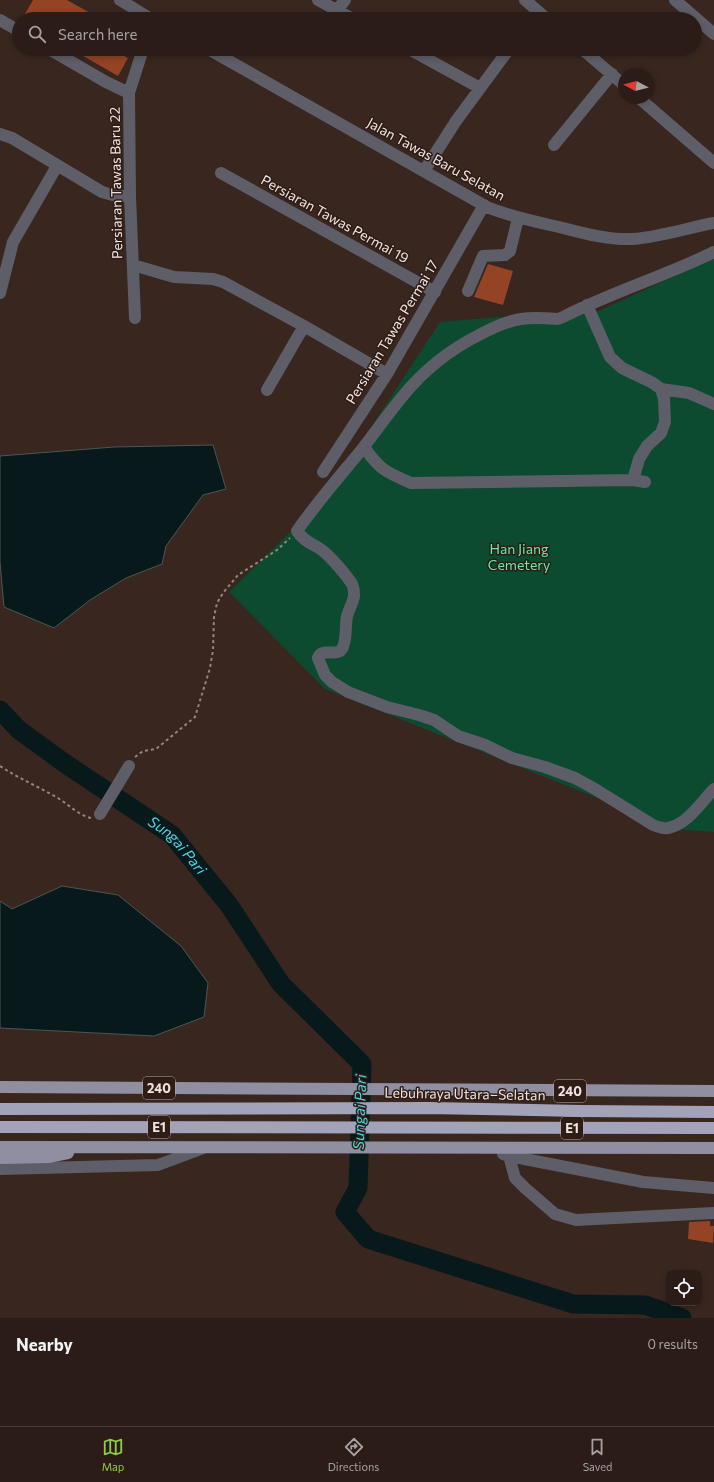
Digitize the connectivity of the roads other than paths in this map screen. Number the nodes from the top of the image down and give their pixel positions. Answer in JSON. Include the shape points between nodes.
{"nodes":[{"id":1,"x":120,"y":0,"type":"edge"},
{"id":2,"x":318,"y":0,"type":"edge"},
{"id":3,"x":345,"y":0,"type":"edge"},
{"id":4,"x":525,"y":0,"type":"edge"},
{"id":5,"x":676,"y":0,"type":"edge"},
{"id":6,"x":337,"y":10,"type":"junction"},
{"id":7,"x":140,"y":12,"type":"edge"},
{"id":8,"x":341,"y":12,"type":"edge"},
{"id":9,"x":532,"y":12,"type":"edge"},
{"id":10,"x":689,"y":12,"type":"edge"},
{"id":11,"x":0,"y":20,"type":"edge"},
{"id":12,"x":702,"y":23,"type":"edge"},
{"id":13,"x":12,"y":27,"type":"edge"},
{"id":14,"x":714,"y":34,"type":"edge"},
{"id":15,"x":61,"y":56,"type":"edge"},
{"id":16,"x":141,"y":56,"type":"edge"},
{"id":17,"x":221,"y":56,"type":"edge"},
{"id":18,"x":422,"y":56,"type":"edge"},
{"id":19,"x":504,"y":56,"type":"edge"},
{"id":20,"x":590,"y":56,"type":"edge"},
{"id":21,"x":612,"y":74,"type":"junction"},
{"id":22,"x":618,"y":80,"type":"edge"},
{"id":23,"x":480,"y":88,"type":"junction"},
{"id":24,"x":130,"y":93,"type":"junction"},
{"id":25,"x":646,"y":104,"type":"edge"},
{"id":26,"x":0,"y":134,"type":"edge"},
{"id":27,"x":554,"y":144,"type":"dead end"},
{"id":28,"x":714,"y":163,"type":"edge"},
{"id":29,"x":56,"y":166,"type":"junction"},
{"id":30,"x":424,"y":171,"type":"junction"},
{"id":31,"x":221,"y":172,"type":"dead end"},
{"id":32,"x":130,"y":196,"type":"junction"},
{"id":33,"x":484,"y":205,"type":"junction"},
{"id":34,"x":518,"y":218,"type":"junction"},
{"id":35,"x":714,"y":223,"type":"edge"},
{"id":36,"x":714,"y":252,"type":"edge"},
{"id":37,"x":133,"y":265,"type":"junction"},
{"id":38,"x":468,"y":291,"type":"dead end"},
{"id":39,"x":435,"y":292,"type":"junction"},
{"id":40,"x":0,"y":293,"type":"edge"},
{"id":41,"x":587,"y":305,"type":"junction"},
{"id":42,"x":135,"y":318,"type":"dead end"},
{"id":43,"x":304,"y":326,"type":"junction"},
{"id":44,"x":387,"y":374,"type":"junction"},
{"id":45,"x":267,"y":390,"type":"dead end"},
{"id":46,"x":661,"y":390,"type":"junction"},
{"id":47,"x":714,"y":404,"type":"edge"},
{"id":48,"x":364,"y":447,"type":"junction"},
{"id":49,"x":323,"y":472,"type":"dead end"},
{"id":50,"x":633,"y":480,"type":"junction"},
{"id":51,"x":646,"y":482,"type":"dead end"},
{"id":52,"x":129,"y":766,"type":"road end"},
{"id":53,"x":714,"y":789,"type":"edge"},
{"id":54,"x":100,"y":814,"type":"road end"},
{"id":55,"x":0,"y":1087,"type":"edge"},
{"id":56,"x":714,"y":1091,"type":"edge"},
{"id":57,"x":0,"y":1109,"type":"edge"},
{"id":58,"x":714,"y":1112,"type":"edge"},
{"id":59,"x":0,"y":1127,"type":"edge"},
{"id":60,"x":714,"y":1128,"type":"edge"},
{"id":61,"x":0,"y":1147,"type":"edge"},
{"id":62,"x":97,"y":1148,"type":"junction"},
{"id":63,"x":490,"y":1148,"type":"junction"},
{"id":64,"x":714,"y":1148,"type":"edge"},
{"id":65,"x":201,"y":1149,"type":"junction"},
{"id":66,"x":509,"y":1156,"type":"junction"},
{"id":67,"x":0,"y":1158,"type":"edge"},
{"id":68,"x":0,"y":1169,"type":"edge"},
{"id":69,"x":714,"y":1188,"type":"edge"},
{"id":70,"x":714,"y":1213,"type":"edge"}],
"edges":[{"from":1,"to":7,"type":"street"},
{"from":2,"to":6,"type":"street"},
{"from":3,"to":6,"type":"street"},
{"from":4,"to":9,"type":"street"},
{"from":5,"to":10,"type":"street"},
{"from":6,"to":8,"type":"street"},
{"from":11,"to":13,"type":"street"},
{"from":12,"to":14,"type":"street"},
{"from":15,"to":24,"type":"street"},
{"from":16,"to":24,"type":"street","name":"Persiaran Tawas Baru 22"},
{"from":17,"to":30,"type":"street","name":"Jalan Tawas Baru Selatan"},
{"from":18,"to":23,"type":"street"},
{"from":19,"to":23,"type":"street"},
{"from":20,"to":21,"type":"street"},
{"from":21,"to":22,"type":"street"},
{"from":21,"to":27,"type":"street"},
{"from":23,"to":30,"type":"street"},
{"from":24,"to":32,"type":"street","name":"Persiaran Tawas Baru 22"},
{"from":25,"to":28,"type":"street"},
{"from":26,"to":29,"type":"street","via":[[12,138]]},
{"from":29,"to":32,"type":"street","via":[[102,192]]},
{"from":29,"to":40,"type":"street","via":[[13,242]]},
{"from":30,"to":33,"type":"street","name":"Jalan Tawas Baru Selatan"},
{"from":31,"to":39,"type":"street","name":"Persiaran Tawas Permai 19"},
{"from":32,"to":37,"type":"street","name":"Persiaran Tawas Baru 22"},
{"from":33,"to":34,"type":"street","name":"Jalan Tawas Baru Selatan"},
{"from":33,"to":39,"type":"street","name":"Persiaran Tawas Permai 17"},
{"from":34,"to":35,"type":"street","name":"Jalan Tawas Baru Selatan","via":[[587,235],[616,239],[641,238]]},
{"from":34,"to":38,"type":"street","via":[[510,251],[505,255],[483,256]]},
{"from":36,"to":41,"type":"street"},
{"from":37,"to":42,"type":"street","name":"Persiaran Tawas Baru 22"},
{"from":37,"to":43,"type":"street","via":[[174,277],[206,278],[223,282]]},
{"from":39,"to":44,"type":"street","name":"Persiaran Tawas Permai 17"},
{"from":41,"to":46,"type":"street","via":[[610,357],[622,368],[653,383]]},
{"from":41,"to":48,"type":"street","via":[[558,319],[523,318],[511,321],[462,344],[421,377],[402,397]]},
{"from":43,"to":44,"type":"street"},
{"from":43,"to":45,"type":"street"},
{"from":44,"to":49,"type":"street","name":"Persiaran Tawas Permai 17"},
{"from":46,"to":47,"type":"street","via":[[689,393]]},
{"from":46,"to":50,"type":"street","via":[[665,422],[661,433],[638,459]]},
{"from":48,"to":50,"type":"street","via":[[374,462],[386,473],[411,483]]},
{"from":48,"to":53,"type":"street","via":[[297,531],[304,540],[330,558],[354,589],[342,649],[337,653],[322,653],[318,658],[325,674],[339,687],[352,694],[434,720],[458,736],[512,758],[575,778],[658,827],[668,828],[684,820]]},
{"from":50,"to":51,"type":"street"},
{"from":52,"to":54,"type":"street"},
{"from":55,"to":56,"type":"main road","number":"240"},
{"from":57,"to":58,"type":"highway","name":"Lebuhraya Utara–Selatan","number":"E1","via":[[429,1108]]},
{"from":59,"to":60,"type":"highway","number":"E1"},
{"from":61,"to":62,"type":"main road"},
{"from":62,"to":65,"type":"main road"},
{"from":62,"to":67,"type":"main road","via":[[48,1157]]},
{"from":63,"to":64,"type":"main road"},
{"from":63,"to":65,"type":"main road"},
{"from":63,"to":66,"type":"street"},
{"from":65,"to":68,"type":"street","via":[[158,1165]]},
{"from":66,"to":69,"type":"street","via":[[643,1182]]},
{"from":66,"to":70,"type":"street","via":[[515,1178],[555,1214],[576,1220]]}]}
